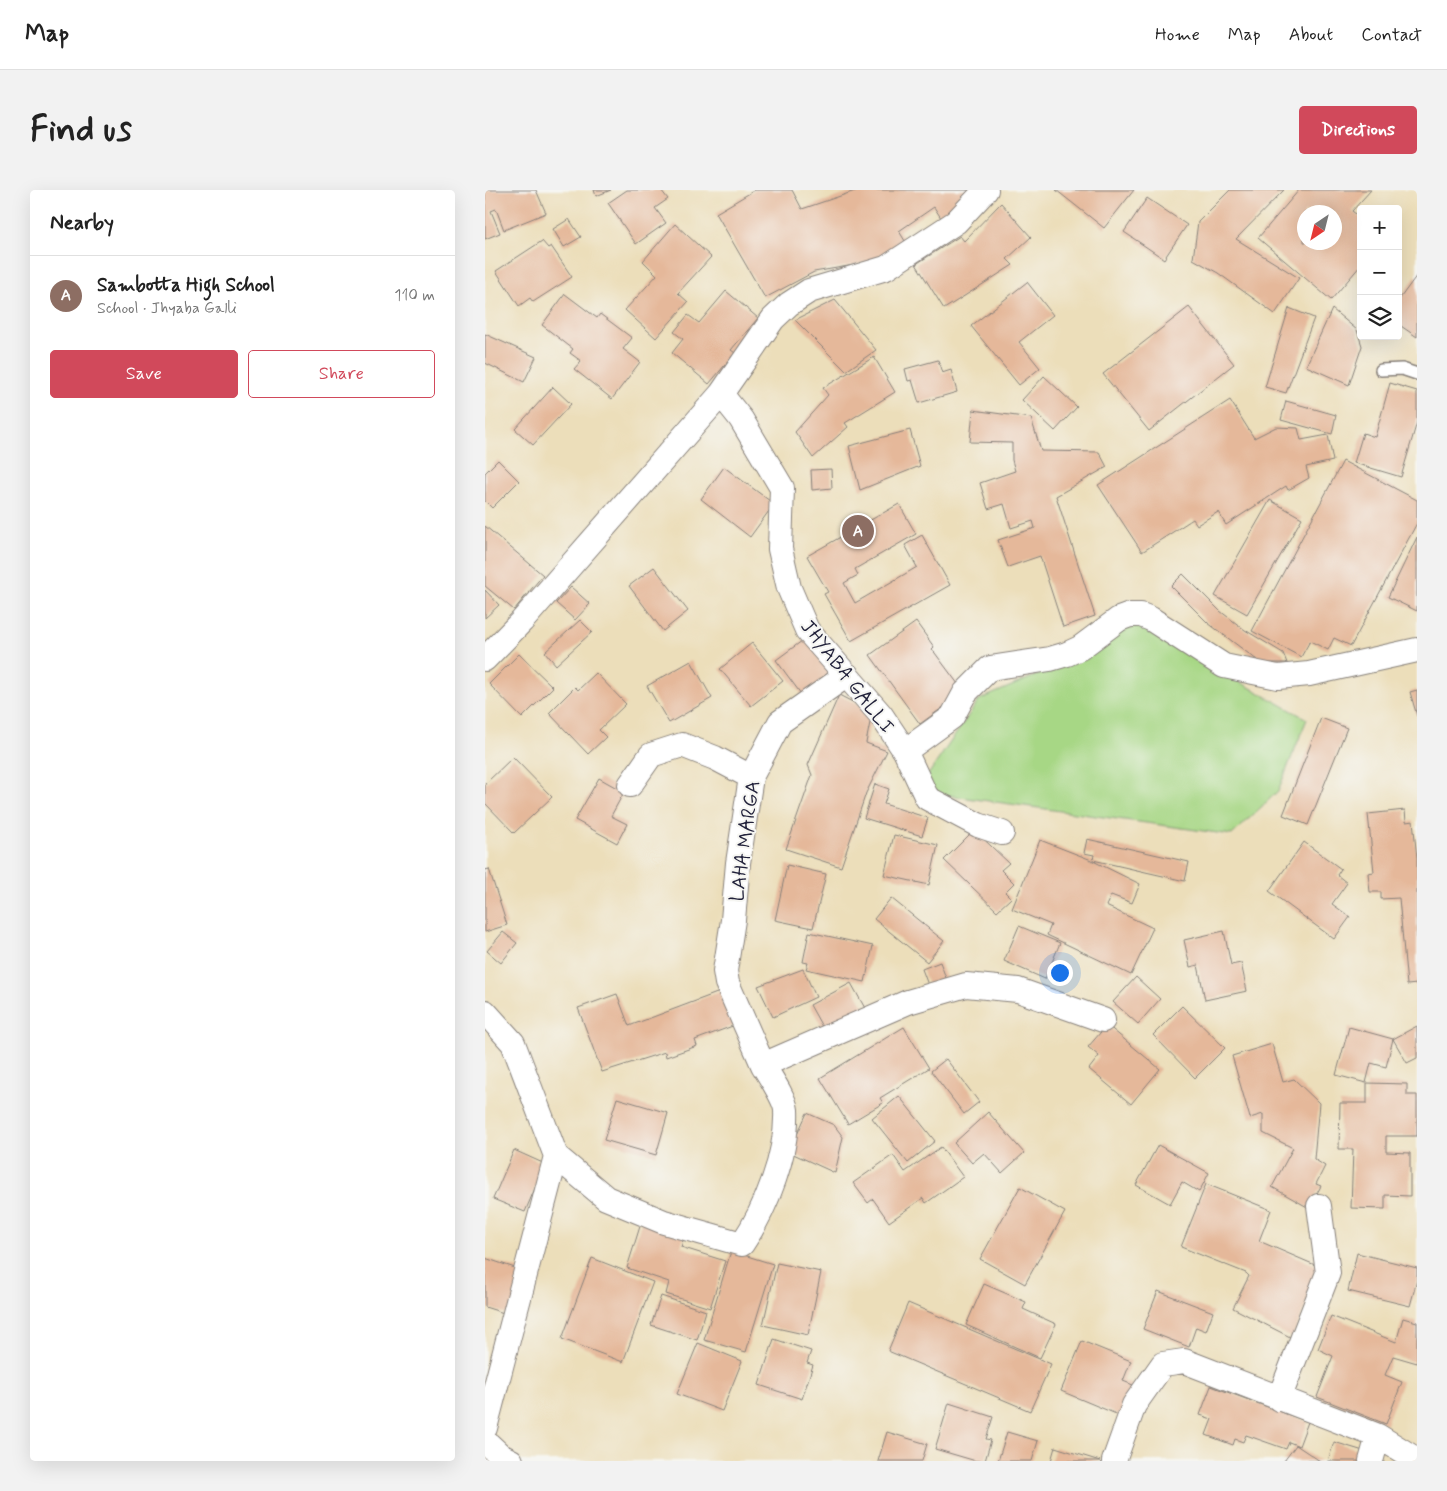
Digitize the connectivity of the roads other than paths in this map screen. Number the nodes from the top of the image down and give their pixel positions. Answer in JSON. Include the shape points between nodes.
{"nodes":[{"id":1,"x":986,"y":190,"type":"edge"},
{"id":2,"x":1381,"y":370,"type":"dead end"},
{"id":3,"x":1417,"y":374,"type":"edge"},
{"id":4,"x":721,"y":394,"type":"junction"},
{"id":5,"x":1417,"y":650,"type":"edge"},
{"id":6,"x":485,"y":659,"type":"edge"},
{"id":7,"x":847,"y":675,"type":"junction"},
{"id":8,"x":905,"y":751,"type":"junction"},
{"id":9,"x":751,"y":777,"type":"junction"},
{"id":10,"x":629,"y":785,"type":"dead end"},
{"id":11,"x":1002,"y":833,"type":"dead end"},
{"id":12,"x":485,"y":1012,"type":"edge"},
{"id":13,"x":1103,"y":1020,"type":"dead end"},
{"id":14,"x":763,"y":1065,"type":"junction"},
{"id":15,"x":555,"y":1156,"type":"junction"},
{"id":16,"x":1319,"y":1206,"type":"dead end"},
{"id":17,"x":1279,"y":1399,"type":"junction"},
{"id":18,"x":489,"y":1405,"type":"edge"},
{"id":19,"x":485,"y":1428,"type":"edge"},
{"id":20,"x":1378,"y":1436,"type":"junction"},
{"id":21,"x":485,"y":1441,"type":"edge"},
{"id":22,"x":1417,"y":1460,"type":"edge"},
{"id":23,"x":511,"y":1461,"type":"edge"},
{"id":24,"x":1114,"y":1461,"type":"edge"},
{"id":25,"x":1371,"y":1461,"type":"edge"}],
"edges":[{"from":1,"to":4,"type":"street","via":[[956,222],[886,268],[809,291],[789,304],[773,319]]},
{"from":2,"to":3,"type":"lane"},
{"from":4,"to":6,"type":"street","via":[[529,614]]},
{"from":4,"to":7,"type":"street","name":"JHYABA GALLI","via":[[741,419],[782,488],[780,548],[789,588],[807,630]]},
{"from":5,"to":8,"type":"street","via":[[1309,674],[1278,677],[1224,666],[1151,619],[1130,615],[1067,654],[1050,660],[990,668],[965,693],[952,717]]},
{"from":7,"to":8,"type":"street","name":"JHYABA GALLI","via":[[881,715]]},
{"from":7,"to":9,"type":"street","name":"LAHA MARGA","via":[[780,722]]},
{"from":8,"to":11,"type":"street","name":"JHYABA GALLI","via":[[927,798],[978,825]]},
{"from":9,"to":10,"type":"street","via":[[682,745],[651,754]]},
{"from":9,"to":14,"type":"street","name":"LAHA MARGA","via":[[725,971],[727,983]]},
{"from":12,"to":15,"type":"street","via":[[513,1043]]},
{"from":13,"to":14,"type":"street","via":[[1018,990],[966,985],[908,1002]]},
{"from":14,"to":15,"type":"street","via":[[786,1108],[781,1158],[755,1224],[742,1244],[664,1222],[606,1198]]},
{"from":15,"to":18,"type":"street"},
{"from":16,"to":17,"type":"street","via":[[1328,1273]]},
{"from":17,"to":20,"type":"street"},
{"from":17,"to":24,"type":"street","via":[[1184,1361],[1163,1364],[1134,1405]]},
{"from":18,"to":19,"type":"street"},
{"from":20,"to":22,"type":"street"},
{"from":20,"to":25,"type":"street"},
{"from":21,"to":23,"type":"street"}]}
